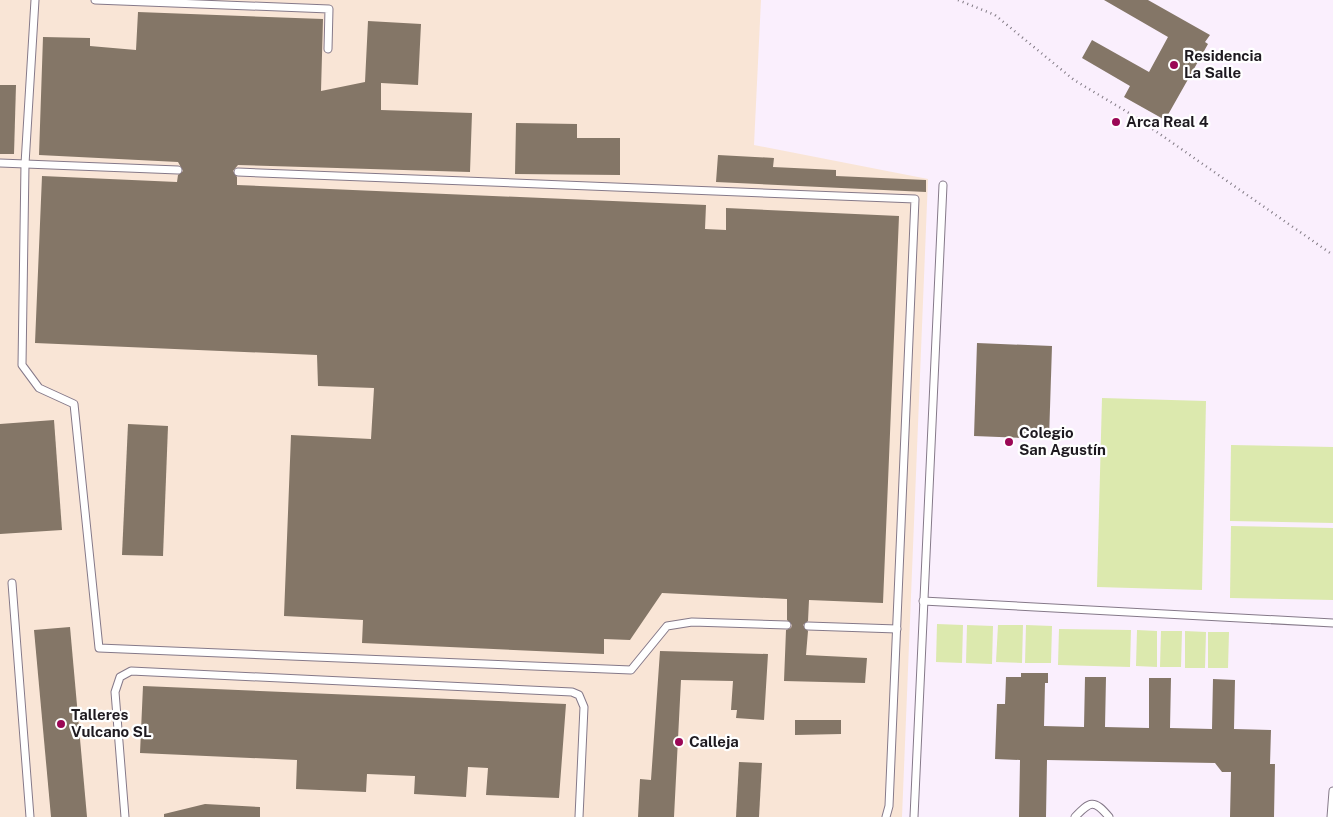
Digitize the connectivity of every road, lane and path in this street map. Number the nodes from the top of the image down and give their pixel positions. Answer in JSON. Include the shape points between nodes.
{"nodes":[{"id":1,"x":35,"y":0,"type":"edge"},
{"id":2,"x":95,"y":0,"type":"edge"},
{"id":3,"x":958,"y":0,"type":"edge"},
{"id":4,"x":328,"y":49,"type":"dead end"},
{"id":5,"x":0,"y":163,"type":"edge"},
{"id":6,"x":25,"y":164,"type":"junction"},
{"id":7,"x":178,"y":170,"type":"dead end"},
{"id":8,"x":238,"y":172,"type":"dead end"},
{"id":9,"x":943,"y":185,"type":"dead end"},
{"id":10,"x":1333,"y":255,"type":"edge"},
{"id":11,"x":12,"y":583,"type":"dead end"},
{"id":12,"x":923,"y":601,"type":"junction"},
{"id":13,"x":1333,"y":623,"type":"edge"},
{"id":14,"x":787,"y":625,"type":"dead end"},
{"id":15,"x":808,"y":626,"type":"dead end"},
{"id":16,"x":897,"y":629,"type":"junction"},
{"id":17,"x":1333,"y":791,"type":"edge"},
{"id":18,"x":30,"y":817,"type":"edge"},
{"id":19,"x":125,"y":817,"type":"edge"},
{"id":20,"x":578,"y":817,"type":"edge"},
{"id":21,"x":886,"y":817,"type":"edge"},
{"id":22,"x":914,"y":817,"type":"edge"},
{"id":23,"x":1075,"y":817,"type":"edge"},
{"id":24,"x":1109,"y":817,"type":"edge"},
{"id":25,"x":1331,"y":817,"type":"edge"}],
"edges":[{"from":1,"to":6,"type":"lane"},
{"from":2,"to":4,"type":"lane","via":[[329,9]]},
{"from":3,"to":10,"type":"path","via":[[995,15],[1074,80],[1134,116]]},
{"from":5,"to":6,"type":"lane"},
{"from":6,"to":7,"type":"lane"},
{"from":6,"to":14,"type":"lane","via":[[22,365],[39,388],[74,404],[99,648],[631,670],[667,626],[692,622]]},
{"from":8,"to":16,"type":"lane","via":[[915,199]]},
{"from":9,"to":12,"type":"lane"},
{"from":11,"to":18,"type":"lane"},
{"from":12,"to":13,"type":"lane"},
{"from":12,"to":22,"type":"lane"},
{"from":15,"to":16,"type":"lane"},
{"from":16,"to":21,"type":"lane"},
{"from":17,"to":25,"type":"lane"},
{"from":19,"to":20,"type":"lane","via":[[115,692],[120,677],[131,670],[572,692],[578,695],[584,707]]},
{"from":23,"to":24,"type":"lane","via":[[1088,804],[1093,804]]}]}
